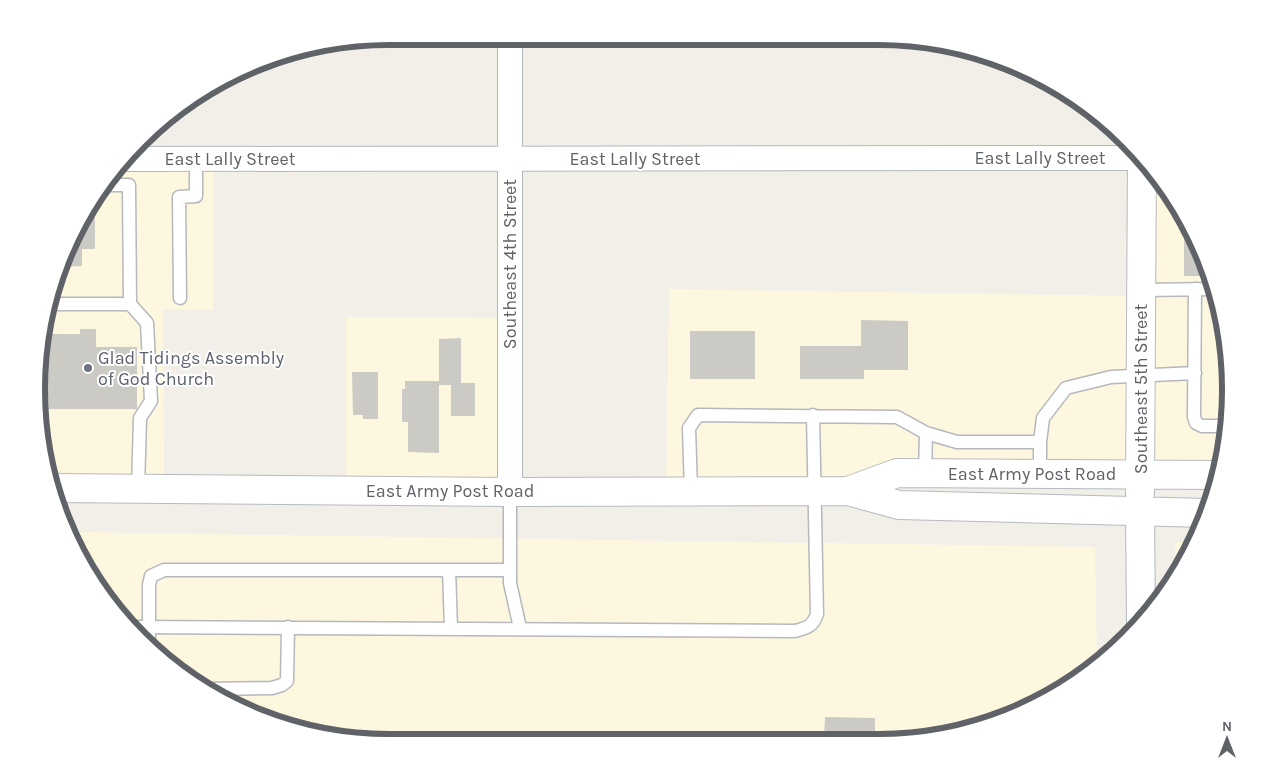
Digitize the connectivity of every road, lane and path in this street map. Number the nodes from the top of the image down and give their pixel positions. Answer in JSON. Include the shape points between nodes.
{"nodes":[{"id":1,"x":510,"y":45,"type":"edge"},
{"id":2,"x":1132,"y":157,"type":"edge"},
{"id":3,"x":133,"y":159,"type":"edge"},
{"id":4,"x":196,"y":159,"type":"junction"},
{"id":5,"x":510,"y":159,"type":"junction"},
{"id":6,"x":1142,"y":168,"type":"edge"},
{"id":7,"x":112,"y":185,"type":"edge"},
{"id":8,"x":1195,"y":289,"type":"junction"},
{"id":9,"x":1207,"y":289,"type":"edge"},
{"id":10,"x":1142,"y":290,"type":"junction"},
{"id":11,"x":180,"y":298,"type":"dead end"},
{"id":12,"x":56,"y":304,"type":"edge"},
{"id":13,"x":130,"y":304,"type":"junction"},
{"id":14,"x":1195,"y":373,"type":"junction"},
{"id":15,"x":1141,"y":376,"type":"junction"},
{"id":16,"x":813,"y":415,"type":"junction"},
{"id":17,"x":1220,"y":426,"type":"edge"},
{"id":18,"x":926,"y":433,"type":"junction"},
{"id":19,"x":1040,"y":442,"type":"junction"},
{"id":20,"x":925,"y":473,"type":"junction"},
{"id":21,"x":1040,"y":474,"type":"junction"},
{"id":22,"x":1140,"y":475,"type":"junction"},
{"id":23,"x":1211,"y":476,"type":"edge"},
{"id":24,"x":60,"y":488,"type":"edge"},
{"id":25,"x":138,"y":488,"type":"junction"},
{"id":26,"x":690,"y":491,"type":"junction"},
{"id":27,"x":848,"y":491,"type":"junction"},
{"id":28,"x":510,"y":492,"type":"junction"},
{"id":29,"x":815,"y":492,"type":"junction"},
{"id":30,"x":1140,"y":512,"type":"junction"},
{"id":31,"x":1199,"y":513,"type":"edge"},
{"id":32,"x":449,"y":570,"type":"junction"},
{"id":33,"x":509,"y":570,"type":"junction"},
{"id":34,"x":1142,"y":611,"type":"edge"},
{"id":35,"x":140,"y":627,"type":"edge"},
{"id":36,"x":149,"y":627,"type":"junction"},
{"id":37,"x":288,"y":628,"type":"junction"},
{"id":38,"x":451,"y":628,"type":"junction"},
{"id":39,"x":520,"y":628,"type":"junction"},
{"id":40,"x":149,"y":636,"type":"edge"},
{"id":41,"x":219,"y":689,"type":"edge"}],
"edges":[{"from":1,"to":5,"type":"street","name":"Southeast 4th Street"},
{"from":2,"to":5,"type":"street","name":"East Lally Street"},
{"from":3,"to":4,"type":"street","name":"East Lally Street"},
{"from":4,"to":5,"type":"street","name":"East Lally Street"},
{"from":4,"to":11,"type":"lane","via":[[196,196],[178,197]]},
{"from":5,"to":28,"type":"street","name":"Southeast 4th Street"},
{"from":6,"to":10,"type":"main road","name":"Southeast 5th Street"},
{"from":7,"to":13,"type":"lane","via":[[129,185]]},
{"from":8,"to":9,"type":"lane"},
{"from":8,"to":10,"type":"lane"},
{"from":8,"to":14,"type":"lane"},
{"from":10,"to":15,"type":"main road","name":"Southeast 5th Street"},
{"from":12,"to":13,"type":"lane"},
{"from":13,"to":25,"type":"lane","via":[[147,323],[151,401],[140,418]]},
{"from":14,"to":15,"type":"lane"},
{"from":14,"to":17,"type":"lane","via":[[1196,423]]},
{"from":15,"to":19,"type":"lane","via":[[1110,377],[1066,388],[1043,418]]},
{"from":15,"to":22,"type":"main road","name":"Southeast 5th Street"},
{"from":16,"to":18,"type":"lane","via":[[897,417]]},
{"from":16,"to":26,"type":"lane","via":[[698,415],[689,428]]},
{"from":16,"to":29,"type":"lane"},
{"from":18,"to":19,"type":"lane","via":[[957,442]]},
{"from":18,"to":20,"type":"lane"},
{"from":19,"to":21,"type":"lane"},
{"from":20,"to":21,"type":"main road","name":"East Army Post Road"},
{"from":20,"to":27,"type":"main road","name":"East Army Post Road","via":[[897,473]]},
{"from":21,"to":22,"type":"main road","name":"East Army Post Road"},
{"from":22,"to":23,"type":"main road","name":"East Army Post Road"},
{"from":22,"to":30,"type":"main road","name":"Southeast 5th Street"},
{"from":24,"to":25,"type":"main road","name":"East Army Post Road"},
{"from":25,"to":28,"type":"main road","name":"East Army Post Road"},
{"from":26,"to":28,"type":"main road","name":"East Army Post Road"},
{"from":26,"to":29,"type":"main road","name":"East Army Post Road"},
{"from":27,"to":29,"type":"main road","name":"East Army Post Road"},
{"from":27,"to":30,"type":"main road","name":"East Army Post Road","via":[[899,505]]},
{"from":28,"to":33,"type":"lane"},
{"from":29,"to":39,"type":"lane","via":[[817,614],[813,624],[807,628],[795,631]]},
{"from":30,"to":31,"type":"main road","name":"East Army Post Road"},
{"from":30,"to":34,"type":"main road","name":"Southeast 5th Street"},
{"from":32,"to":33,"type":"lane"},
{"from":32,"to":36,"type":"lane","via":[[164,570],[151,576]]},
{"from":32,"to":38,"type":"lane"},
{"from":33,"to":39,"type":"lane"},
{"from":35,"to":36,"type":"lane"},
{"from":36,"to":37,"type":"lane"},
{"from":36,"to":40,"type":"lane"},
{"from":37,"to":38,"type":"lane"},
{"from":37,"to":41,"type":"lane","via":[[287,681],[272,688]]},
{"from":38,"to":39,"type":"lane"}]}
